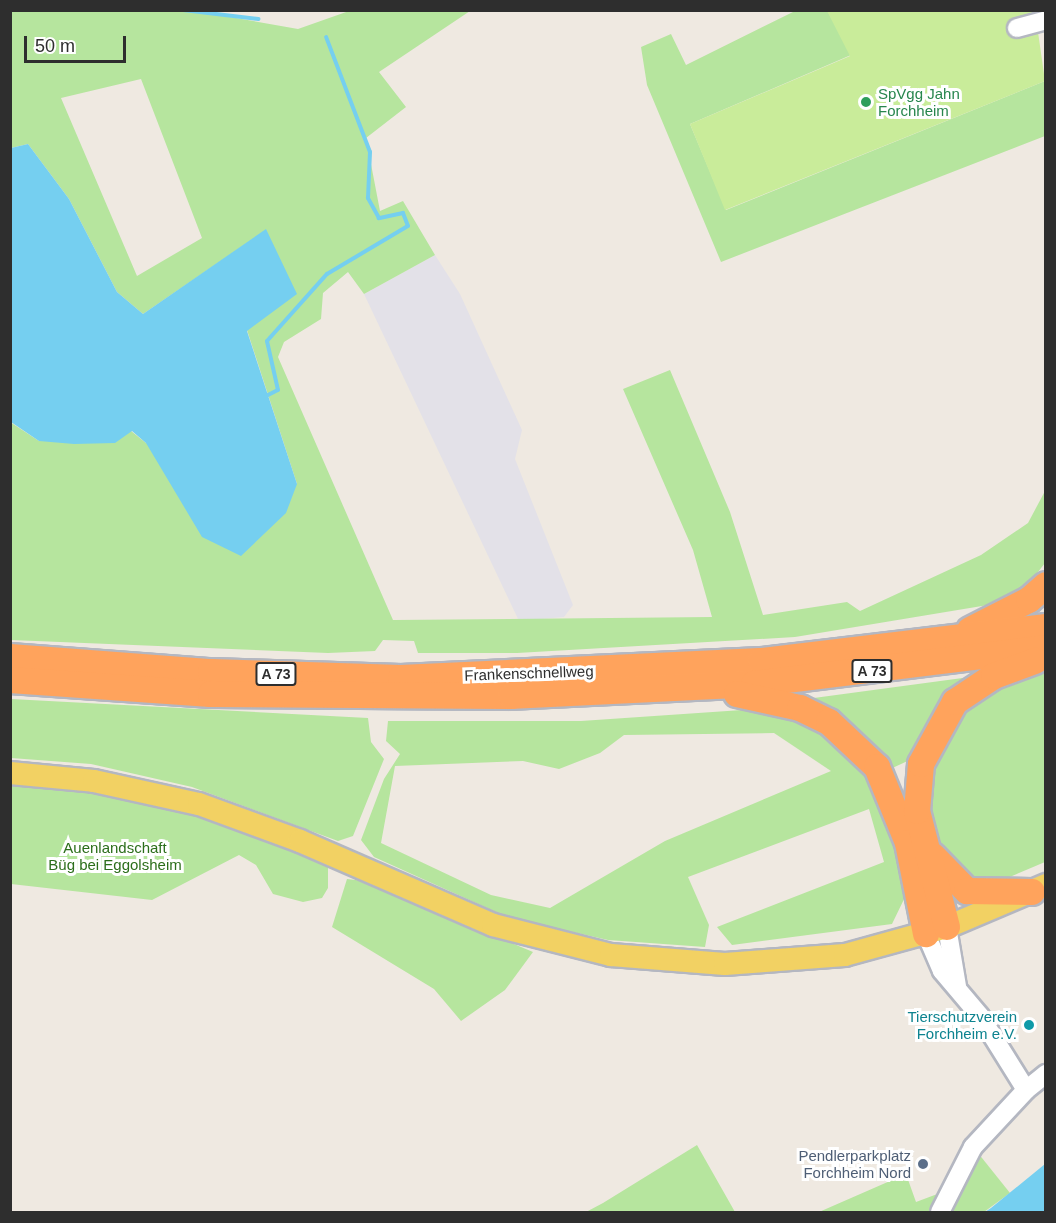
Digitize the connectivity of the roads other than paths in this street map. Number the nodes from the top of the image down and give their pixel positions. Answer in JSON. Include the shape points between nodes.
{"nodes":[{"id":1,"x":1046,"y":20,"type":"edge"},
{"id":2,"x":1017,"y":28,"type":"dead end"},
{"id":3,"x":1046,"y":585,"type":"edge"},
{"id":4,"x":1046,"y":627,"type":"edge"},
{"id":5,"x":931,"y":644,"type":"junction"},
{"id":6,"x":1046,"y":648,"type":"edge"},
{"id":7,"x":10,"y":657,"type":"edge"},
{"id":8,"x":1046,"y":657,"type":"edge"},
{"id":9,"x":10,"y":680,"type":"edge"},
{"id":10,"x":698,"y":686,"type":"junction"},
{"id":11,"x":10,"y":773,"type":"edge"},
{"id":12,"x":926,"y":846,"type":"junction"},
{"id":13,"x":1039,"y":889,"type":"edge"},
{"id":14,"x":937,"y":930,"type":"junction"},
{"id":15,"x":1046,"y":1074,"type":"edge"},
{"id":16,"x":1026,"y":1090,"type":"junction"},
{"id":17,"x":940,"y":1212,"type":"edge"}],
"edges":[{"from":1,"to":2,"type":"street"},
{"from":3,"to":5,"type":"highway","via":[[1007,613]]},
{"from":4,"to":5,"type":"highway","name":"Frankenschnellweg","number":"A 73"},
{"from":5,"to":7,"type":"highway","name":"Frankenschnellweg","number":"A 73","via":[[761,661],[401,678],[211,672]]},
{"from":6,"to":10,"type":"highway","name":"Frankenschnellweg","number":"A 73","via":[[912,667]]},
{"from":8,"to":12,"type":"highway","via":[[970,688],[941,720],[929,742],[918,786]]},
{"from":9,"to":10,"type":"highway","name":"Frankenschnellweg","number":"A 73","via":[[212,694],[397,699]]},
{"from":10,"to":14,"type":"highway","via":[[800,708],[829,722],[878,767]]},
{"from":11,"to":14,"type":"main road","via":[[94,781],[199,804],[300,841],[493,926],[611,955],[715,963],[795,962]]},
{"from":12,"to":13,"type":"highway","via":[[950,879],[967,891]]},
{"from":12,"to":14,"type":"highway"},
{"from":13,"to":14,"type":"main road"},
{"from":14,"to":16,"type":"street","via":[[957,986]]},
{"from":15,"to":16,"type":"street"},
{"from":16,"to":17,"type":"street","via":[[973,1147]]}]}
